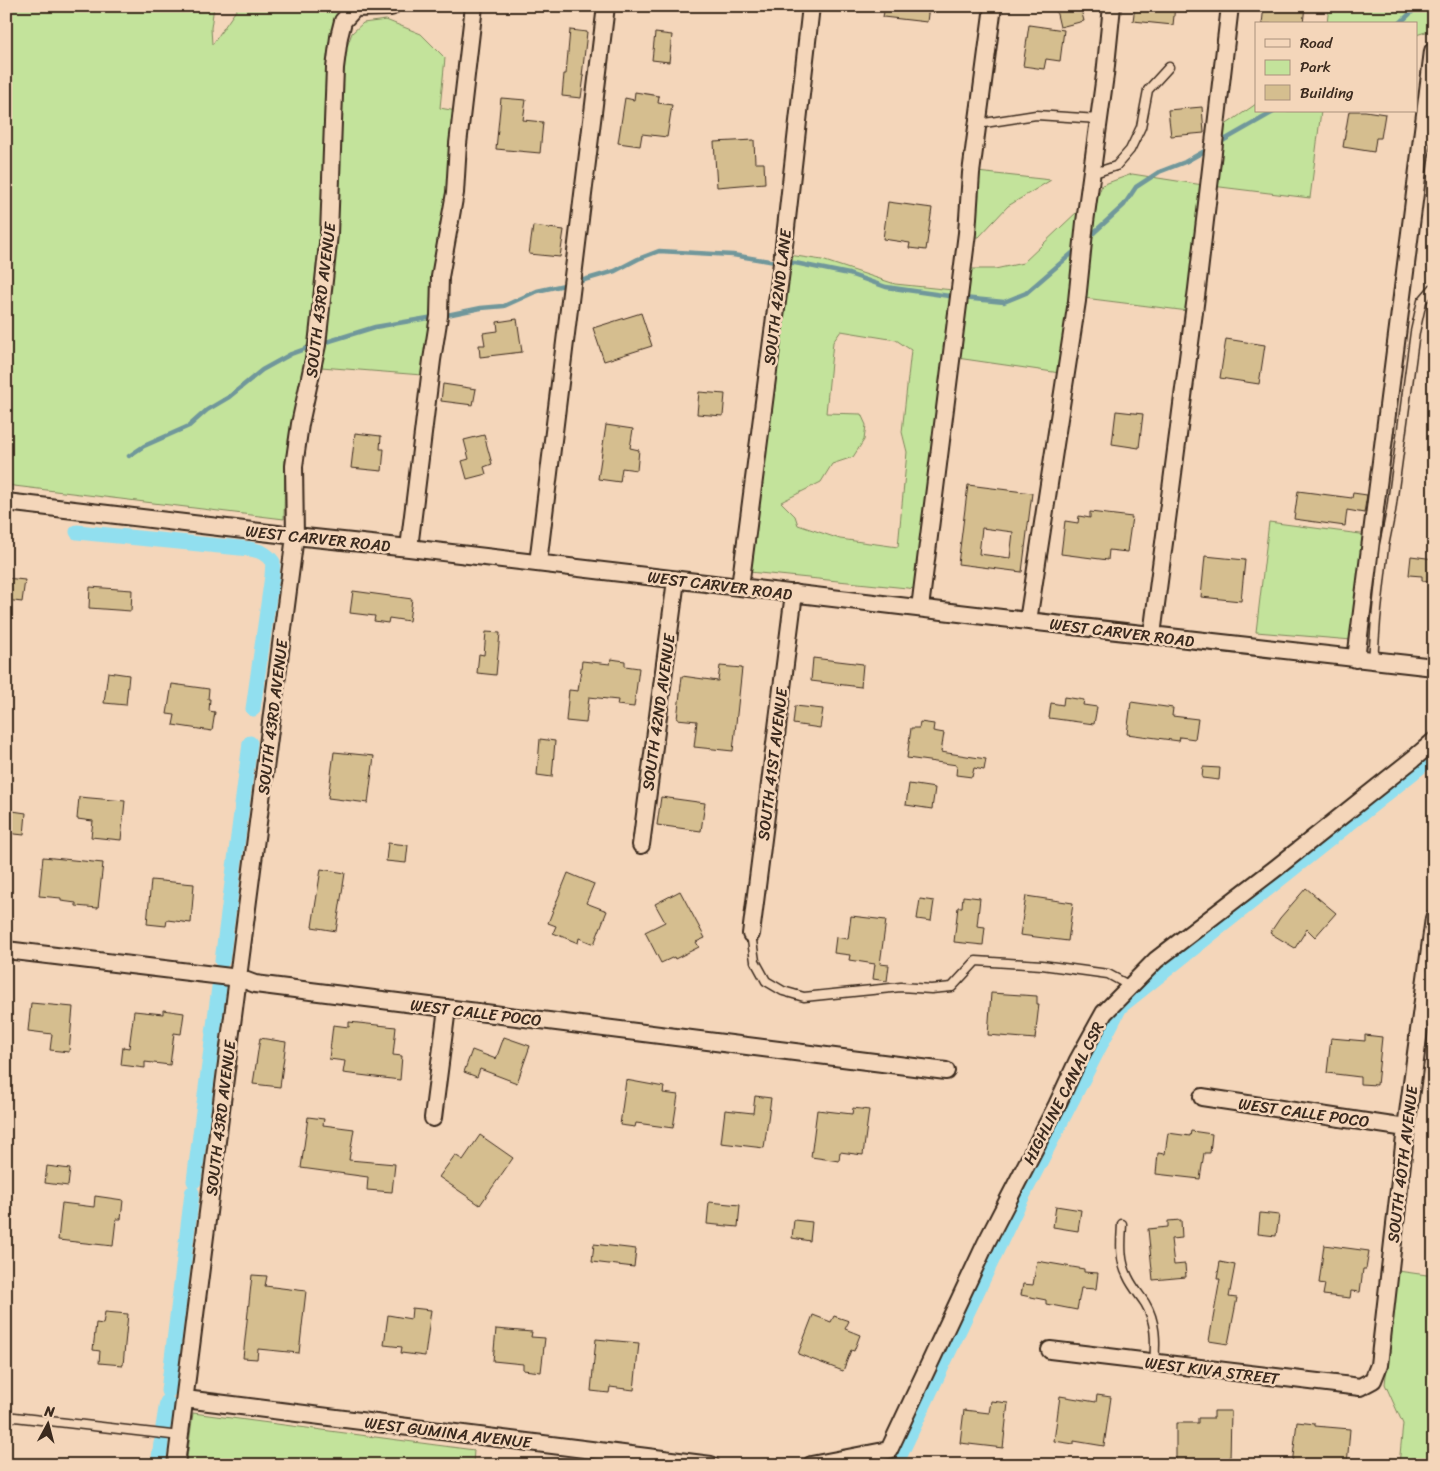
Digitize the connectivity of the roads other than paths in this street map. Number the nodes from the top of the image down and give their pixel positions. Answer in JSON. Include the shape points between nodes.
{"nodes":[{"id":1,"x":474,"y":6,"type":"edge"},
{"id":2,"x":606,"y":6,"type":"edge"},
{"id":3,"x":811,"y":6,"type":"edge"},
{"id":4,"x":993,"y":6,"type":"edge"},
{"id":5,"x":1112,"y":6,"type":"edge"},
{"id":6,"x":1230,"y":6,"type":"edge"},
{"id":7,"x":391,"y":7,"type":"edge"},
{"id":8,"x":1433,"y":51,"type":"edge"},
{"id":9,"x":1169,"y":66,"type":"dead end"},
{"id":10,"x":1099,"y":119,"type":"junction"},
{"id":11,"x":978,"y":124,"type":"junction"},
{"id":12,"x":1091,"y":174,"type":"junction"},
{"id":13,"x":1434,"y":287,"type":"edge"},
{"id":14,"x":6,"y":502,"type":"edge"},
{"id":15,"x":295,"y":536,"type":"junction"},
{"id":16,"x":409,"y":548,"type":"junction"},
{"id":17,"x":538,"y":563,"type":"junction"},
{"id":18,"x":676,"y":580,"type":"junction"},
{"id":19,"x":740,"y":587,"type":"junction"},
{"id":20,"x":794,"y":594,"type":"junction"},
{"id":21,"x":920,"y":608,"type":"junction"},
{"id":22,"x":1028,"y":621,"type":"junction"},
{"id":23,"x":1152,"y":635,"type":"junction"},
{"id":24,"x":1356,"y":659,"type":"junction"},
{"id":25,"x":1373,"y":661,"type":"junction"},
{"id":26,"x":1434,"y":667,"type":"edge"},
{"id":27,"x":1434,"y":741,"type":"edge"},
{"id":28,"x":641,"y":845,"type":"dead end"},
{"id":29,"x":1434,"y":918,"type":"edge"},
{"id":30,"x":751,"y":934,"type":"joint"},
{"id":31,"x":6,"y":950,"type":"edge"},
{"id":32,"x":239,"y":978,"type":"junction"},
{"id":33,"x":1130,"y":986,"type":"junction"},
{"id":34,"x":447,"y":1008,"type":"junction"},
{"id":35,"x":946,"y":1071,"type":"dead end"},
{"id":36,"x":1202,"y":1097,"type":"dead end"},
{"id":37,"x":433,"y":1118,"type":"dead end"},
{"id":38,"x":1406,"y":1128,"type":"junction"},
{"id":39,"x":1122,"y":1224,"type":"dead end"},
{"id":40,"x":1050,"y":1350,"type":"dead end"},
{"id":41,"x":1154,"y":1363,"type":"junction"},
{"id":42,"x":1373,"y":1380,"type":"joint"},
{"id":43,"x":185,"y":1399,"type":"junction"},
{"id":44,"x":6,"y":1416,"type":"edge"},
{"id":45,"x":173,"y":1435,"type":"junction"},
{"id":46,"x":176,"y":1465,"type":"edge"},
{"id":47,"x":711,"y":1465,"type":"edge"},
{"id":48,"x":811,"y":1465,"type":"edge"}],
"edges":[{"from":1,"to":16,"type":"street","via":[[455,193],[440,277],[440,316]]},
{"from":2,"to":17,"type":"street"},
{"from":3,"to":19,"type":"street","name":"SOUTH 42ND LANE"},
{"from":4,"to":11,"type":"street"},
{"from":5,"to":10,"type":"street"},
{"from":6,"to":23,"type":"street"},
{"from":7,"to":15,"type":"street","name":"SOUTH 43RD AVENUE","via":[[355,8],[344,21],[339,38],[330,234],[317,345],[294,466]]},
{"from":8,"to":24,"type":"street"},
{"from":9,"to":12,"type":"lane","via":[[1148,90],[1141,127],[1130,150],[1116,166]]},
{"from":10,"to":11,"type":"lane","via":[[1036,115]]},
{"from":10,"to":12,"type":"street"},
{"from":11,"to":21,"type":"street"},
{"from":12,"to":22,"type":"street","via":[[1077,301]]},
{"from":13,"to":25,"type":"lane","via":[[1422,301],[1415,332],[1384,546]]},
{"from":14,"to":15,"type":"street","name":"WEST CARVER ROAD"},
{"from":15,"to":16,"type":"street","name":"WEST CARVER ROAD"},
{"from":15,"to":32,"type":"street","name":"SOUTH 43RD AVENUE"},
{"from":16,"to":17,"type":"street","name":"WEST CARVER ROAD"},
{"from":17,"to":18,"type":"street","name":"WEST CARVER ROAD"},
{"from":18,"to":19,"type":"street","name":"WEST CARVER ROAD"},
{"from":18,"to":28,"type":"street","name":"SOUTH 42ND AVENUE"},
{"from":19,"to":20,"type":"street","name":"WEST CARVER ROAD"},
{"from":20,"to":21,"type":"street","name":"WEST CARVER ROAD"},
{"from":20,"to":30,"type":"street","name":"SOUTH 41ST AVENUE"},
{"from":21,"to":22,"type":"street","name":"WEST CARVER ROAD"},
{"from":22,"to":23,"type":"street","name":"WEST CARVER ROAD"},
{"from":23,"to":24,"type":"street","name":"WEST CARVER ROAD"},
{"from":24,"to":25,"type":"street","name":"WEST CARVER ROAD"},
{"from":25,"to":26,"type":"street","name":"WEST CARVER ROAD"},
{"from":27,"to":33,"type":"street","name":"HIGHLINE CANAL CSR","via":[[1156,960]]},
{"from":29,"to":38,"type":"street","name":"SOUTH 40TH AVENUE"},
{"from":30,"to":33,"type":"lane","via":[[755,961],[766,981],[783,991],[804,997],[901,987],[931,990],[952,987],[976,961],[1108,974]]},
{"from":31,"to":32,"type":"street","name":"WEST CALLE POCO"},
{"from":32,"to":34,"type":"street","name":"WEST CALLE POCO","via":[[256,984]]},
{"from":32,"to":43,"type":"street","name":"SOUTH 43RD AVENUE"},
{"from":33,"to":48,"type":"street","name":"HIGHLINE CANAL CSR","via":[[1104,1013],[1078,1060],[986,1242],[890,1450]]},
{"from":34,"to":35,"type":"street","name":"WEST CALLE POCO"},
{"from":34,"to":37,"type":"street"},
{"from":36,"to":38,"type":"street","name":"WEST CALLE POCO"},
{"from":38,"to":42,"type":"street","name":"SOUTH 40TH AVENUE","via":[[1379,1365]]},
{"from":39,"to":41,"type":"lane","via":[[1120,1251],[1128,1277],[1154,1324]]},
{"from":40,"to":41,"type":"street","name":"WEST KIVA STREET"},
{"from":41,"to":42,"type":"street","name":"WEST KIVA STREET","via":[[1360,1387]]},
{"from":43,"to":45,"type":"street","name":"SOUTH 43RD AVENUE"},
{"from":43,"to":47,"type":"street","name":"WEST GUMINA AVENUE"},
{"from":44,"to":45,"type":"lane"},
{"from":45,"to":46,"type":"street","name":"SOUTH 43RD AVENUE"}]}
